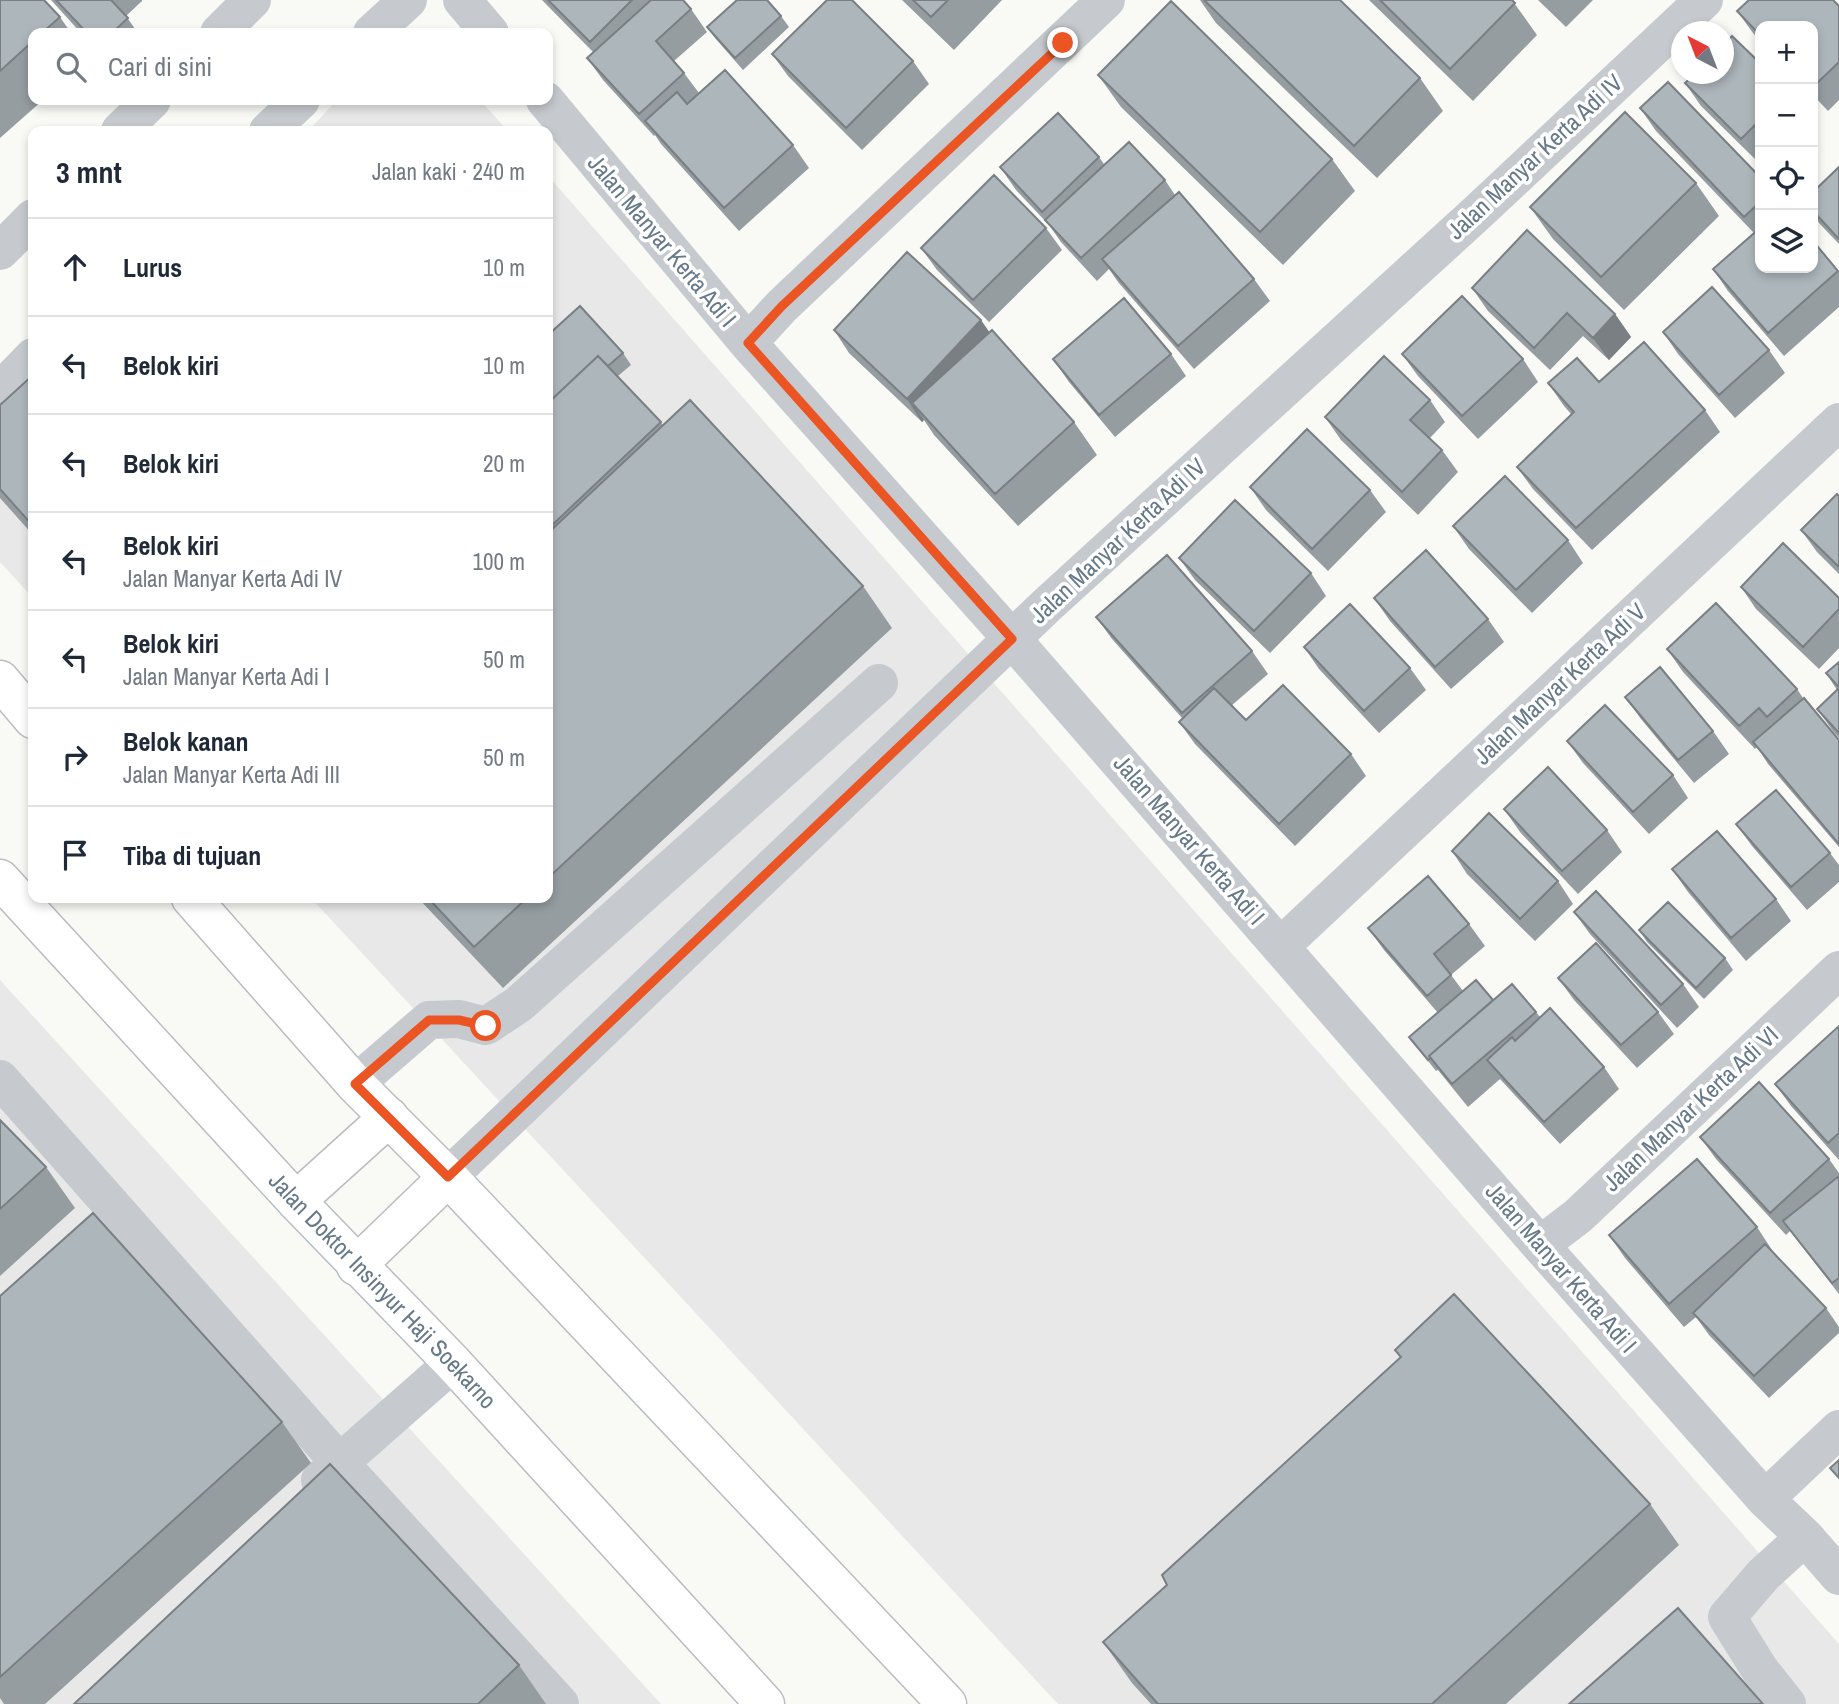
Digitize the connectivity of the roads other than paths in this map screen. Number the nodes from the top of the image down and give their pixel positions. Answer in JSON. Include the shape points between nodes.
{"nodes":[{"id":1,"x":252,"y":0,"type":"edge"},
{"id":2,"x":408,"y":0,"type":"edge"},
{"id":3,"x":462,"y":0,"type":"edge"},
{"id":4,"x":1106,"y":0,"type":"edge"},
{"id":5,"x":1703,"y":0,"type":"edge"},
{"id":6,"x":224,"y":28,"type":"edge"},
{"id":7,"x":377,"y":28,"type":"edge"},
{"id":8,"x":486,"y":28,"type":"edge"},
{"id":9,"x":147,"y":105,"type":"edge"},
{"id":10,"x":296,"y":105,"type":"edge"},
{"id":11,"x":549,"y":105,"type":"edge"},
{"id":12,"x":125,"y":126,"type":"edge"},
{"id":13,"x":273,"y":126,"type":"edge"},
{"id":14,"x":28,"y":223,"type":"edge"},
{"id":15,"x":0,"y":251,"type":"edge"},
{"id":16,"x":748,"y":343,"type":"junction"},
{"id":17,"x":28,"y":362,"type":"edge"},
{"id":18,"x":0,"y":391,"type":"edge"},
{"id":19,"x":1839,"y":422,"type":"edge"},
{"id":20,"x":1012,"y":639,"type":"junction"},
{"id":21,"x":0,"y":680,"type":"edge"},
{"id":22,"x":879,"y":683,"type":"dead end"},
{"id":23,"x":28,"y":713,"type":"edge"},
{"id":24,"x":0,"y":879,"type":"edge"},
{"id":25,"x":195,"y":903,"type":"edge"},
{"id":26,"x":1281,"y":946,"type":"junction"},
{"id":27,"x":1839,"y":970,"type":"edge"},
{"id":28,"x":0,"y":1079,"type":"edge"},
{"id":29,"x":355,"y":1084,"type":"junction"},
{"id":30,"x":389,"y":1117,"type":"junction"},
{"id":31,"x":448,"y":1177,"type":"junction"},
{"id":32,"x":296,"y":1201,"type":"junction"},
{"id":33,"x":1540,"y":1245,"type":"junction"},
{"id":34,"x":356,"y":1266,"type":"junction"},
{"id":35,"x":453,"y":1363,"type":"junction"},
{"id":36,"x":1839,"y":1429,"type":"edge"},
{"id":37,"x":339,"y":1462,"type":"junction"},
{"id":38,"x":1765,"y":1499,"type":"junction"},
{"id":39,"x":300,"y":1501,"type":"edge"},
{"id":40,"x":1805,"y":1537,"type":"junction"},
{"id":41,"x":1839,"y":1576,"type":"edge"},
{"id":42,"x":1727,"y":1617,"type":"junction"},
{"id":43,"x":1698,"y":1643,"type":"edge"},
{"id":44,"x":560,"y":1704,"type":"edge"},
{"id":45,"x":765,"y":1704,"type":"edge"},
{"id":46,"x":947,"y":1704,"type":"edge"},
{"id":47,"x":1787,"y":1704,"type":"edge"}],
"edges":[{"from":1,"to":6,"type":"street"},
{"from":2,"to":7,"type":"street"},
{"from":3,"to":8,"type":"street"},
{"from":4,"to":16,"type":"street"},
{"from":5,"to":20,"type":"street","name":"Jalan Manyar Kerta Adi IV"},
{"from":9,"to":12,"type":"street"},
{"from":10,"to":13,"type":"street"},
{"from":11,"to":16,"type":"street","name":"Jalan Manyar Kerta Adi I"},
{"from":14,"to":15,"type":"street"},
{"from":16,"to":20,"type":"street","name":"Jalan Manyar Kerta Adi I"},
{"from":17,"to":18,"type":"street"},
{"from":19,"to":26,"type":"street","name":"Jalan Manyar Kerta Adi V"},
{"from":20,"to":26,"type":"street","name":"Jalan Manyar Kerta Adi I"},
{"from":20,"to":31,"type":"street","name":"Jalan Manyar Kerta Adi IV"},
{"from":21,"to":23,"type":"main road"},
{"from":22,"to":29,"type":"street","via":[[519,1004],[486,1026],[429,1020]]},
{"from":24,"to":32,"type":"main road","name":"Jalan Doktor Insinyur Haji Soekarno"},
{"from":25,"to":29,"type":"main road"},
{"from":26,"to":33,"type":"street","name":"Jalan Manyar Kerta Adi I"},
{"from":27,"to":33,"type":"street","name":"Jalan Manyar Kerta Adi VI","via":[[1578,1216]]},
{"from":28,"to":37,"type":"street","via":[[100,1212]]},
{"from":29,"to":30,"type":"main road"},
{"from":30,"to":31,"type":"main road"},
{"from":30,"to":32,"type":"main road"},
{"from":31,"to":34,"type":"main road"},
{"from":31,"to":46,"type":"main road"},
{"from":32,"to":34,"type":"main road","name":"Jalan Doktor Insinyur Haji Soekarno"},
{"from":33,"to":38,"type":"street","name":"Jalan Manyar Kerta Adi I"},
{"from":34,"to":35,"type":"main road","name":"Jalan Doktor Insinyur Haji Soekarno"},
{"from":35,"to":37,"type":"street"},
{"from":35,"to":45,"type":"main road","name":"Jalan Doktor Insinyur Haji Soekarno"},
{"from":36,"to":38,"type":"street"},
{"from":37,"to":39,"type":"street"},
{"from":37,"to":44,"type":"street"},
{"from":38,"to":40,"type":"street","name":"Jalan Manyar Kerta Adi I"},
{"from":40,"to":41,"type":"street","name":"Jalan Manyar Kerta Adi I"},
{"from":40,"to":42,"type":"street","via":[[1764,1574]]},
{"from":42,"to":43,"type":"street"},
{"from":42,"to":47,"type":"street"}]}
